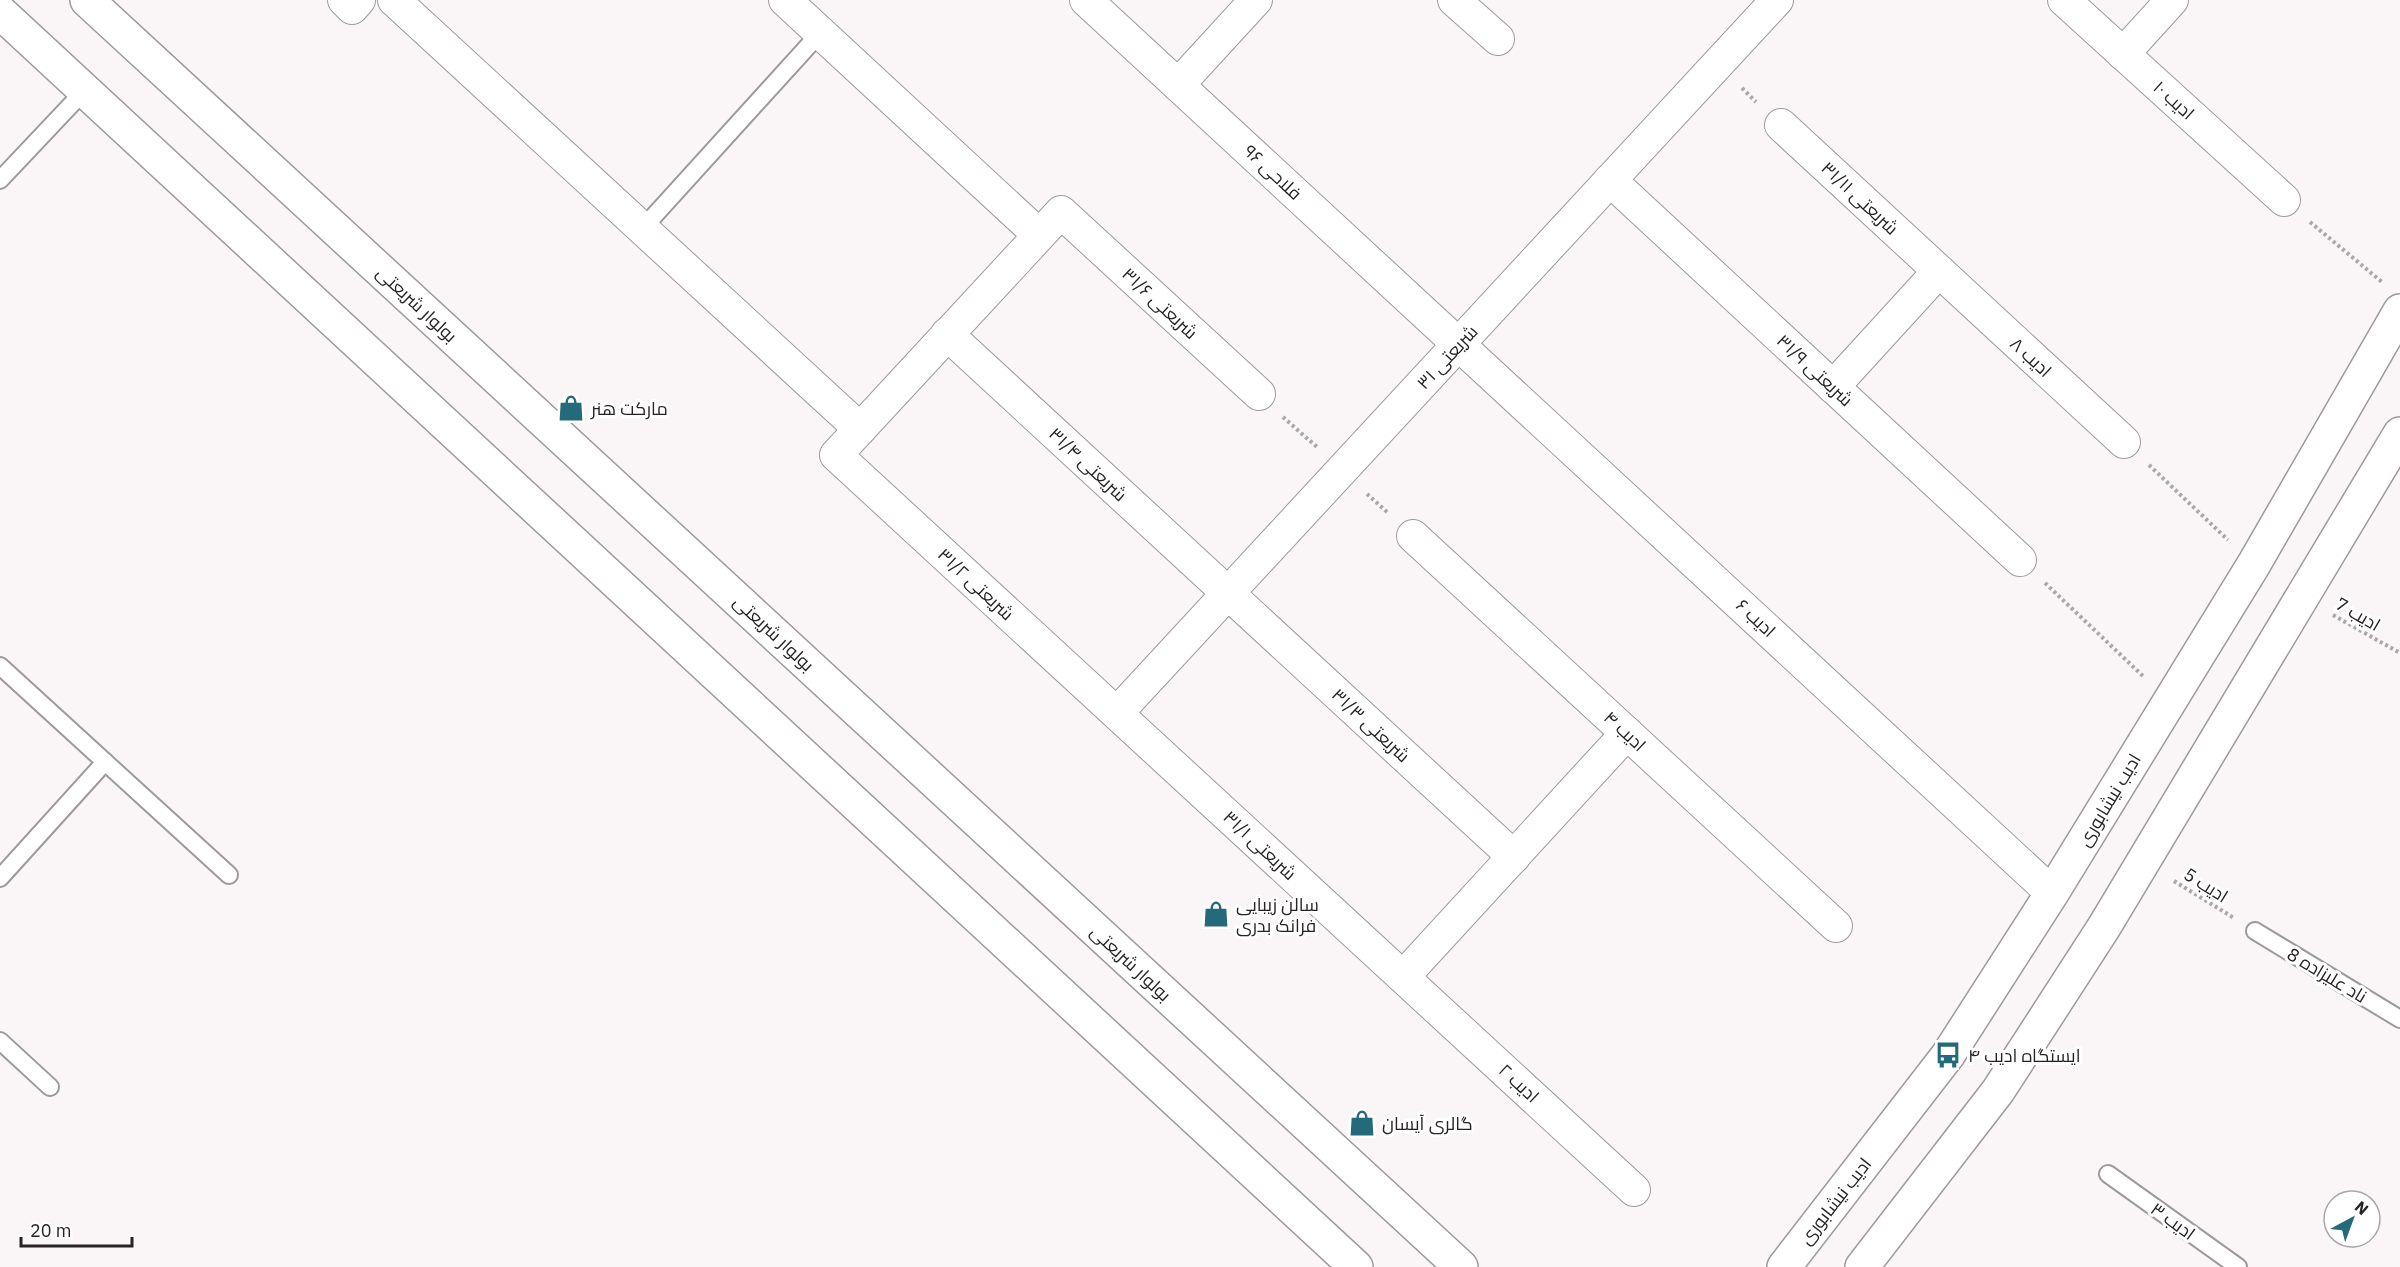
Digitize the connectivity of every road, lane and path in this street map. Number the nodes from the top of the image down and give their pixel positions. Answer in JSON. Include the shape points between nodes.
{"nodes":[{"id":1,"x":87,"y":0,"type":"edge"},
{"id":2,"x":394,"y":0,"type":"edge"},
{"id":3,"x":785,"y":0,"type":"edge"},
{"id":4,"x":1086,"y":0,"type":"edge"},
{"id":5,"x":1256,"y":0,"type":"edge"},
{"id":6,"x":1454,"y":0,"type":"edge"},
{"id":7,"x":1777,"y":0,"type":"edge"},
{"id":8,"x":2064,"y":0,"type":"edge"},
{"id":9,"x":2172,"y":0,"type":"edge"},
{"id":10,"x":0,"y":12,"type":"edge"},
{"id":11,"x":820,"y":33,"type":"junction"},
{"id":12,"x":1498,"y":39,"type":"dead end"},
{"id":13,"x":2123,"y":54,"type":"junction"},
{"id":14,"x":1717,"y":64,"type":"junction"},
{"id":15,"x":1178,"y":85,"type":"junction"},
{"id":16,"x":85,"y":90,"type":"junction"},
{"id":17,"x":1781,"y":125,"type":"joint"},
{"id":18,"x":0,"y":180,"type":"edge"},
{"id":19,"x":1610,"y":180,"type":"junction"},
{"id":20,"x":2284,"y":200,"type":"joint"},
{"id":21,"x":642,"y":228,"type":"junction"},
{"id":22,"x":1040,"y":235,"type":"junction"},
{"id":23,"x":1939,"y":271,"type":"junction"},
{"id":24,"x":2396,"y":300,"type":"edge"},
{"id":25,"x":947,"y":334,"type":"junction"},
{"id":26,"x":1459,"y":344,"type":"junction"},
{"id":27,"x":1833,"y":387,"type":"junction"},
{"id":28,"x":1259,"y":394,"type":"dead end"},
{"id":29,"x":860,"y":429,"type":"junction"},
{"id":30,"x":2399,"y":437,"type":"edge"},
{"id":31,"x":2124,"y":442,"type":"joint"},
{"id":32,"x":1413,"y":536,"type":"dead end"},
{"id":33,"x":2020,"y":560,"type":"joint"},
{"id":34,"x":2254,"y":564,"type":"junction"},
{"id":35,"x":1228,"y":593,"type":"junction"},
{"id":36,"x":2302,"y":598,"type":"junction"},
{"id":37,"x":2400,"y":653,"type":"edge"},
{"id":38,"x":0,"y":666,"type":"edge"},
{"id":39,"x":2169,"y":701,"type":"junction"},
{"id":40,"x":1117,"y":713,"type":"junction"},
{"id":41,"x":1628,"y":734,"type":"junction"},
{"id":42,"x":105,"y":762,"type":"junction"},
{"id":43,"x":1514,"y":857,"type":"junction"},
{"id":44,"x":2143,"y":862,"type":"junction"},
{"id":45,"x":229,"y":875,"type":"dead end"},
{"id":46,"x":0,"y":878,"type":"edge"},
{"id":47,"x":2052,"y":893,"type":"junction"},
{"id":48,"x":1836,"y":926,"type":"dead end"},
{"id":49,"x":2255,"y":931,"type":"joint"},
{"id":50,"x":1403,"y":977,"type":"junction"},
{"id":51,"x":2400,"y":1019,"type":"edge"},
{"id":52,"x":0,"y":1041,"type":"edge"},
{"id":53,"x":50,"y":1087,"type":"dead end"},
{"id":54,"x":2108,"y":1174,"type":"dead end"},
{"id":55,"x":1635,"y":1190,"type":"dead end"},
{"id":56,"x":1356,"y":1267,"type":"edge"},
{"id":57,"x":1461,"y":1267,"type":"edge"},
{"id":58,"x":1784,"y":1267,"type":"edge"},
{"id":59,"x":1862,"y":1267,"type":"edge"},
{"id":60,"x":2238,"y":1267,"type":"edge"}],
"edges":[{"from":1,"to":57,"type":"main road","name":"بولوار شریعتی"},
{"from":2,"to":21,"type":"street"},
{"from":3,"to":11,"type":"street"},
{"from":4,"to":15,"type":"street","name":"فلاحی ۹۶"},
{"from":5,"to":15,"type":"street"},
{"from":6,"to":12,"type":"street"},
{"from":7,"to":14,"type":"street","name":"شریعتی ۳۱"},
{"from":8,"to":13,"type":"street","name":"ادیب ۱۰"},
{"from":9,"to":13,"type":"street"},
{"from":10,"to":16,"type":"main road"},
{"from":11,"to":21,"type":"lane"},
{"from":11,"to":22,"type":"street"},
{"from":13,"to":20,"type":"street","name":"ادیب ۱۰"},
{"from":14,"to":17,"type":"path"},
{"from":14,"to":19,"type":"street","name":"شریعتی ۳۱"},
{"from":15,"to":26,"type":"street","name":"فلاحی ۹۶"},
{"from":16,"to":18,"type":"lane"},
{"from":16,"to":56,"type":"main road"},
{"from":17,"to":23,"type":"street","name":"شریعتی ۳۱/۱۱"},
{"from":19,"to":26,"type":"street","name":"شریعتی ۳۱"},
{"from":19,"to":27,"type":"street","name":"شریعتی ۳۱/۹"},
{"from":20,"to":24,"type":"path"},
{"from":21,"to":29,"type":"street"},
{"from":22,"to":25,"type":"street"},
{"from":22,"to":28,"type":"street","name":"شریعتی ۳۱/۶","via":[[1061,212]]},
{"from":23,"to":27,"type":"street"},
{"from":23,"to":31,"type":"street","name":"ادیب ۸"},
{"from":24,"to":34,"type":"main road","name":"ادیب نیشابوری"},
{"from":25,"to":29,"type":"street"},
{"from":25,"to":35,"type":"street","name":"شریعتی ۳۱/۴"},
{"from":26,"to":35,"type":"street","name":"شریعتی ۳۱"},
{"from":26,"to":47,"type":"street","name":"ادیب ۶"},
{"from":27,"to":33,"type":"street","name":"شریعتی ۳۱/۹"},
{"from":29,"to":40,"type":"street","name":"شریعتی ۳۱/۲","via":[[836,455]]},
{"from":30,"to":36,"type":"main road"},
{"from":31,"to":34,"type":"path"},
{"from":32,"to":41,"type":"street","name":"ادیب ۴"},
{"from":33,"to":39,"type":"path"},
{"from":34,"to":39,"type":"main road","name":"ادیب نیشابوری"},
{"from":35,"to":40,"type":"street","name":"شریعتی ۳۱"},
{"from":35,"to":43,"type":"street","name":"شریعتی ۳۱/۳"},
{"from":36,"to":37,"type":"path","name":"ادیب 7"},
{"from":36,"to":44,"type":"main road"},
{"from":38,"to":42,"type":"lane"},
{"from":39,"to":47,"type":"main road","name":"ادیب نیشابوری"},
{"from":40,"to":50,"type":"street","name":"شریعتی ۳۱/۱"},
{"from":41,"to":43,"type":"street"},
{"from":41,"to":48,"type":"street","name":"ادیب ۴"},
{"from":42,"to":45,"type":"lane"},
{"from":42,"to":46,"type":"lane"},
{"from":43,"to":50,"type":"street"},
{"from":44,"to":49,"type":"path","name":"ادیب 5"},
{"from":44,"to":59,"type":"main road","via":[[1998,1091]]},
{"from":47,"to":58,"type":"main road","name":"ادیب نیشابوری","via":[[1948,1055]]},
{"from":49,"to":51,"type":"lane","name":"ناد علیزاده 8"},
{"from":50,"to":55,"type":"street","name":"ادیب ۲"},
{"from":52,"to":53,"type":"lane"},
{"from":54,"to":60,"type":"lane","name":"ادیب ۳"}]}
